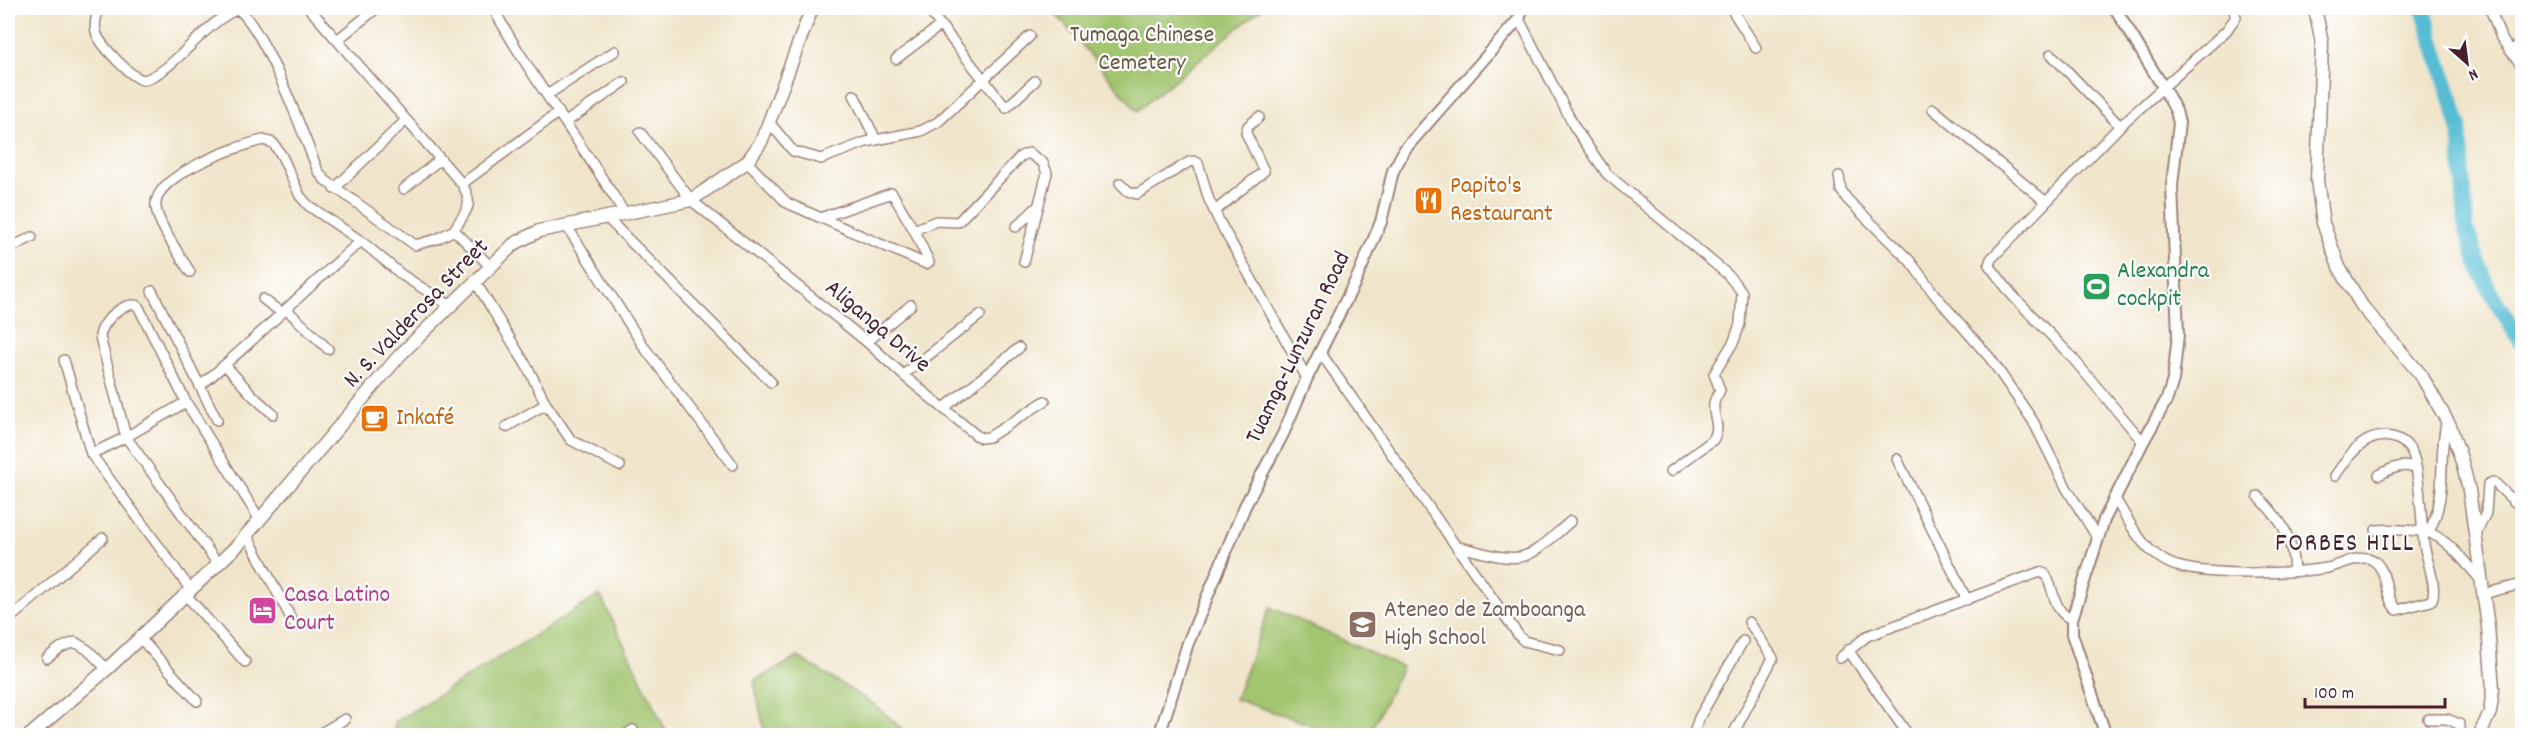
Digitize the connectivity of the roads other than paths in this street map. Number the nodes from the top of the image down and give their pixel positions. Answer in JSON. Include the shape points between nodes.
{"nodes":[{"id":1,"x":100,"y":8,"type":"edge"},
{"id":2,"x":309,"y":8,"type":"edge"},
{"id":3,"x":377,"y":8,"type":"edge"},
{"id":4,"x":493,"y":8,"type":"edge"},
{"id":5,"x":812,"y":8,"type":"edge"},
{"id":6,"x":927,"y":8,"type":"edge"},
{"id":7,"x":1522,"y":8,"type":"edge"},
{"id":8,"x":1731,"y":8,"type":"edge"},
{"id":9,"x":2115,"y":8,"type":"edge"},
{"id":10,"x":2233,"y":8,"type":"edge"},
{"id":11,"x":2315,"y":8,"type":"edge"},
{"id":12,"x":2490,"y":8,"type":"edge"},
{"id":13,"x":1519,"y":19,"type":"junction"},
{"id":14,"x":941,"y":26,"type":"junction"},
{"id":15,"x":1030,"y":36,"type":"dead end"},
{"id":16,"x":337,"y":40,"type":"junction"},
{"id":17,"x":2523,"y":43,"type":"edge"},
{"id":18,"x":1756,"y":48,"type":"dead end"},
{"id":19,"x":615,"y":51,"type":"dead end"},
{"id":20,"x":2510,"y":51,"type":"junction"},
{"id":21,"x":2051,"y":54,"type":"dead end"},
{"id":22,"x":896,"y":59,"type":"dead end"},
{"id":23,"x":2523,"y":66,"type":"edge"},
{"id":24,"x":983,"y":81,"type":"junction"},
{"id":25,"x":1035,"y":81,"type":"dead end"},
{"id":26,"x":624,"y":82,"type":"dead end"},
{"id":27,"x":2163,"y":87,"type":"junction"},
{"id":28,"x":547,"y":95,"type":"junction"},
{"id":29,"x":854,"y":95,"type":"dead end"},
{"id":30,"x":1933,"y":109,"type":"dead end"},
{"id":31,"x":559,"y":112,"type":"junction"},
{"id":32,"x":1259,"y":117,"type":"dead end"},
{"id":33,"x":406,"y":120,"type":"junction"},
{"id":34,"x":566,"y":122,"type":"junction"},
{"id":35,"x":769,"y":122,"type":"junction"},
{"id":36,"x":2121,"y":126,"type":"junction"},
{"id":37,"x":640,"y":132,"type":"dead end"},
{"id":38,"x":876,"y":140,"type":"junction"},
{"id":39,"x":440,"y":159,"type":"junction"},
{"id":40,"x":747,"y":162,"type":"junction"},
{"id":41,"x":1839,"y":176,"type":"dead end"},
{"id":42,"x":1120,"y":183,"type":"dead end"},
{"id":43,"x":462,"y":184,"type":"junction"},
{"id":44,"x":334,"y":189,"type":"junction"},
{"id":45,"x":404,"y":189,"type":"dead end"},
{"id":46,"x":691,"y":200,"type":"junction"},
{"id":47,"x":2046,"y":202,"type":"junction"},
{"id":48,"x":1037,"y":207,"type":"junction"},
{"id":49,"x":1215,"y":211,"type":"junction"},
{"id":50,"x":625,"y":214,"type":"junction"},
{"id":51,"x":823,"y":217,"type":"junction"},
{"id":52,"x":607,"y":218,"type":"junction"},
{"id":53,"x":566,"y":225,"type":"junction"},
{"id":54,"x":1016,"y":226,"type":"dead end"},
{"id":55,"x":454,"y":230,"type":"junction"},
{"id":56,"x":914,"y":230,"type":"junction"},
{"id":57,"x":32,"y":237,"type":"dead end"},
{"id":58,"x":361,"y":242,"type":"junction"},
{"id":59,"x":8,"y":249,"type":"edge"},
{"id":60,"x":1024,"y":262,"type":"dead end"},
{"id":61,"x":490,"y":267,"type":"junction"},
{"id":62,"x":190,"y":272,"type":"dead end"},
{"id":63,"x":475,"y":281,"type":"junction"},
{"id":64,"x":152,"y":291,"type":"dead end"},
{"id":65,"x":263,"y":298,"type":"dead end"},
{"id":66,"x":911,"y":305,"type":"dead end"},
{"id":67,"x":449,"y":306,"type":"junction"},
{"id":68,"x":284,"y":311,"type":"junction"},
{"id":69,"x":980,"y":315,"type":"dead end"},
{"id":70,"x":867,"y":342,"type":"junction"},
{"id":71,"x":1019,"y":348,"type":"dead end"},
{"id":72,"x":328,"y":349,"type":"dead end"},
{"id":73,"x":1320,"y":352,"type":"junction"},
{"id":74,"x":64,"y":360,"type":"dead end"},
{"id":75,"x":225,"y":364,"type":"junction"},
{"id":76,"x":903,"y":375,"type":"junction"},
{"id":77,"x":1307,"y":378,"type":"junction"},
{"id":78,"x":771,"y":382,"type":"dead end"},
{"id":79,"x":200,"y":386,"type":"junction"},
{"id":80,"x":1045,"y":401,"type":"dead end"},
{"id":81,"x":186,"y":402,"type":"junction"},
{"id":82,"x":546,"y":404,"type":"junction"},
{"id":83,"x":944,"y":408,"type":"junction"},
{"id":84,"x":273,"y":414,"type":"dead end"},
{"id":85,"x":2446,"y":419,"type":"junction"},
{"id":86,"x":216,"y":420,"type":"dead end"},
{"id":87,"x":506,"y":427,"type":"dead end"},
{"id":88,"x":126,"y":437,"type":"junction"},
{"id":89,"x":2143,"y":442,"type":"junction"},
{"id":90,"x":91,"y":454,"type":"junction"},
{"id":91,"x":1897,"y":459,"type":"dead end"},
{"id":92,"x":733,"y":465,"type":"dead end"},
{"id":93,"x":620,"y":466,"type":"dead end"},
{"id":94,"x":2415,"y":468,"type":"junction"},
{"id":95,"x":1671,"y":471,"type":"dead end"},
{"id":96,"x":2379,"y":475,"type":"dead end"},
{"id":97,"x":2336,"y":476,"type":"dead end"},
{"id":98,"x":2258,"y":496,"type":"dead end"},
{"id":99,"x":2114,"y":497,"type":"junction"},
{"id":100,"x":2523,"y":509,"type":"edge"},
{"id":101,"x":260,"y":520,"type":"junction"},
{"id":102,"x":1571,"y":521,"type":"dead end"},
{"id":103,"x":2376,"y":530,"type":"dead end"},
{"id":104,"x":2426,"y":533,"type":"junction"},
{"id":105,"x":247,"y":535,"type":"junction"},
{"id":106,"x":2475,"y":536,"type":"junction"},
{"id":107,"x":2097,"y":537,"type":"junction"},
{"id":108,"x":103,"y":538,"type":"dead end"},
{"id":109,"x":1458,"y":547,"type":"junction"},
{"id":110,"x":218,"y":564,"type":"junction"},
{"id":111,"x":2294,"y":571,"type":"junction"},
{"id":112,"x":2481,"y":579,"type":"junction"},
{"id":113,"x":2523,"y":584,"type":"edge"},
{"id":114,"x":188,"y":593,"type":"junction"},
{"id":115,"x":2483,"y":594,"type":"junction"},
{"id":116,"x":1967,"y":600,"type":"junction"},
{"id":117,"x":2072,"y":619,"type":"junction"},
{"id":118,"x":8,"y":620,"type":"edge"},
{"id":119,"x":1749,"y":622,"type":"dead end"},
{"id":120,"x":294,"y":624,"type":"dead end"},
{"id":121,"x":140,"y":638,"type":"junction"},
{"id":122,"x":1743,"y":641,"type":"dead end"},
{"id":123,"x":1560,"y":650,"type":"dead end"},
{"id":124,"x":1848,"y":650,"type":"junction"},
{"id":125,"x":47,"y":657,"type":"dead end"},
{"id":126,"x":1840,"y":658,"type":"dead end"},
{"id":127,"x":245,"y":662,"type":"dead end"},
{"id":128,"x":107,"y":669,"type":"junction"},
{"id":129,"x":197,"y":701,"type":"dead end"},
{"id":130,"x":345,"y":719,"type":"dead end"},
{"id":131,"x":2428,"y":719,"type":"dead end"},
{"id":132,"x":1907,"y":734,"type":"dead end"},
{"id":133,"x":29,"y":735,"type":"edge"},
{"id":134,"x":316,"y":735,"type":"edge"},
{"id":135,"x":1160,"y":735,"type":"edge"},
{"id":136,"x":1693,"y":735,"type":"edge"},
{"id":137,"x":1732,"y":735,"type":"edge"},
{"id":138,"x":2106,"y":735,"type":"edge"},
{"id":139,"x":2459,"y":735,"type":"edge"},
{"id":140,"x":2480,"y":735,"type":"edge"}],
"edges":[{"from":1,"to":44,"type":"street","via":[[96,34],[132,75],[144,80],[158,74],[228,13],[238,9],[260,40],[318,171]]},
{"from":2,"to":16,"type":"street"},
{"from":3,"to":16,"type":"street"},
{"from":4,"to":28,"type":"street"},
{"from":5,"to":35,"type":"main road","name":"N. S. Valderosa Street"},
{"from":6,"to":14,"type":"street"},
{"from":7,"to":13,"type":"street","name":"Tuamga-Lunzuran Road"},
{"from":8,"to":18,"type":"street"},
{"from":9,"to":27,"type":"street"},
{"from":10,"to":27,"type":"street","via":[[2236,17],[2226,31]]},
{"from":11,"to":85,"type":"main road","via":[[2322,43],[2317,180],[2329,245],[2362,306],[2421,375]]},
{"from":12,"to":20,"type":"street"},
{"from":13,"to":73,"type":"street","name":"Tuamga-Lunzuran Road","via":[[1405,149],[1393,171],[1381,222]]},
{"from":13,"to":95,"type":"street","via":[[1575,128],[1607,174],[1727,274],[1742,292],[1740,324],[1714,374],[1720,390],[1713,406],[1718,422],[1716,435]]},
{"from":14,"to":22,"type":"street"},
{"from":14,"to":24,"type":"street"},
{"from":15,"to":24,"type":"street"},
{"from":16,"to":33,"type":"street"},
{"from":17,"to":20,"type":"street"},
{"from":19,"to":28,"type":"street"},
{"from":20,"to":23,"type":"street"},
{"from":21,"to":36,"type":"street"},
{"from":24,"to":25,"type":"street","via":[[1006,108]]},
{"from":24,"to":38,"type":"street","via":[[931,127]]},
{"from":26,"to":34,"type":"street"},
{"from":27,"to":36,"type":"street"},
{"from":27,"to":89,"type":"street","via":[[2179,123],[2172,185],[2178,334],[2167,399]]},
{"from":28,"to":31,"type":"street"},
{"from":29,"to":38,"type":"street"},
{"from":30,"to":47,"type":"street"},
{"from":31,"to":34,"type":"street"},
{"from":31,"to":43,"type":"street"},
{"from":32,"to":49,"type":"street","via":[[1246,133],[1264,171]]},
{"from":33,"to":39,"type":"street"},
{"from":33,"to":44,"type":"street"},
{"from":34,"to":50,"type":"street"},
{"from":35,"to":38,"type":"street","via":[[793,151],[812,158],[821,159]]},
{"from":35,"to":40,"type":"main road","name":"N. S. Valderosa Street"},
{"from":36,"to":47,"type":"street"},
{"from":37,"to":46,"type":"street","name":"Aliganga Drive"},
{"from":39,"to":43,"type":"street"},
{"from":39,"to":45,"type":"street"},
{"from":40,"to":46,"type":"main road","name":"N. S. Valderosa Street"},
{"from":40,"to":51,"type":"street","via":[[787,203]]},
{"from":41,"to":107,"type":"street","via":[[1847,199],[1910,261],[1990,358],[2033,421],[2067,489]]},
{"from":42,"to":49,"type":"street","via":[[1137,194],[1194,161],[1201,168]]},
{"from":43,"to":55,"type":"street","via":[[470,204]]},
{"from":44,"to":55,"type":"street","via":[[415,244]]},
{"from":46,"to":50,"type":"main road","name":"N. S. Valderosa Street"},
{"from":46,"to":70,"type":"street","name":"Aliganga Drive"},
{"from":47,"to":89,"type":"street","via":[[1989,265]]},
{"from":48,"to":54,"type":"street"},
{"from":48,"to":56,"type":"street","via":[[1047,173],[1043,163],[1029,153],[1021,156],[958,222],[936,221]]},
{"from":48,"to":60,"type":"street"},
{"from":49,"to":77,"type":"street"},
{"from":50,"to":52,"type":"main road","name":"N. S. Valderosa Street"},
{"from":51,"to":56,"type":"street","via":[[892,193]]},
{"from":51,"to":56,"type":"street","via":[[928,264],[930,260]]},
{"from":52,"to":53,"type":"main road","name":"N. S. Valderosa Street"},
{"from":52,"to":78,"type":"street"},
{"from":53,"to":61,"type":"main road","name":"N. S. Valderosa Street","via":[[539,231],[514,244]]},
{"from":53,"to":92,"type":"street","via":[[644,347]]},
{"from":55,"to":61,"type":"street"},
{"from":57,"to":59,"type":"street"},
{"from":58,"to":62,"type":"street","via":[[304,201],[282,156],[273,143],[263,140],[179,174],[156,196],[164,228]]},
{"from":58,"to":67,"type":"street"},
{"from":58,"to":68,"type":"street"},
{"from":61,"to":63,"type":"main road","name":"N. S. Valderosa Street"},
{"from":63,"to":67,"type":"main road","name":"N. S. Valderosa Street"},
{"from":63,"to":82,"type":"street"},
{"from":64,"to":79,"type":"street"},
{"from":65,"to":68,"type":"street"},
{"from":66,"to":70,"type":"street"},
{"from":67,"to":101,"type":"main road","name":"N. S. Valderosa Street","via":[[400,355]]},
{"from":68,"to":72,"type":"street"},
{"from":68,"to":75,"type":"street"},
{"from":69,"to":76,"type":"street"},
{"from":70,"to":76,"type":"street","name":"Aliganga Drive"},
{"from":71,"to":83,"type":"street"},
{"from":73,"to":77,"type":"street","name":"Tuamga-Lunzuran Road"},
{"from":73,"to":109,"type":"street"},
{"from":74,"to":90,"type":"street"},
{"from":75,"to":79,"type":"street"},
{"from":75,"to":84,"type":"street"},
{"from":76,"to":83,"type":"street","name":"Aliganga Drive"},
{"from":77,"to":135,"type":"street","name":"Tuamga-Lunzuran Road","via":[[1245,506],[1188,643]]},
{"from":79,"to":86,"type":"street"},
{"from":80,"to":83,"type":"street","name":"Aliganga Drive","via":[[986,438],[976,435]]},
{"from":81,"to":88,"type":"street"},
{"from":81,"to":88,"type":"street","via":[[140,309],[136,304],[128,306],[105,321],[100,337]]},
{"from":81,"to":101,"type":"street"},
{"from":82,"to":87,"type":"street"},
{"from":82,"to":93,"type":"street","via":[[571,440]]},
{"from":85,"to":104,"type":"street","via":[[2441,446],[2442,495],[2438,515]]},
{"from":85,"to":106,"type":"main road","via":[[2469,489]]},
{"from":88,"to":90,"type":"street"},
{"from":88,"to":110,"type":"street"},
{"from":89,"to":99,"type":"street"},
{"from":90,"to":114,"type":"street"},
{"from":91,"to":116,"type":"street"},
{"from":94,"to":96,"type":"street","via":[[2404,465]]},
{"from":94,"to":97,"type":"street","via":[[2412,454],[2402,441],[2378,436],[2356,448]]},
{"from":94,"to":104,"type":"street"},
{"from":98,"to":111,"type":"street","via":[[2281,521],[2292,546]]},
{"from":99,"to":107,"type":"street"},
{"from":99,"to":111,"type":"street","via":[[2149,549],[2175,566]]},
{"from":100,"to":106,"type":"street","via":[[2496,484],[2488,483],[2486,513]]},
{"from":101,"to":105,"type":"main road","name":"N. S. Valderosa Street"},
{"from":102,"to":109,"type":"street","via":[[1522,557]]},
{"from":103,"to":104,"type":"street"},
{"from":104,"to":111,"type":"street","via":[[2426,560],[2435,591],[2434,599],[2427,603],[2395,609],[2377,563],[2366,558]]},
{"from":104,"to":112,"type":"street","via":[[2439,538]]},
{"from":105,"to":110,"type":"main road","name":"N. S. Valderosa Street"},
{"from":105,"to":120,"type":"street"},
{"from":106,"to":112,"type":"main road"},
{"from":107,"to":117,"type":"street"},
{"from":108,"to":118,"type":"street"},
{"from":109,"to":123,"type":"street","via":[[1519,636],[1524,641]]},
{"from":110,"to":114,"type":"main road","name":"N. S. Valderosa Street"},
{"from":112,"to":115,"type":"main road"},
{"from":113,"to":115,"type":"street"},
{"from":114,"to":121,"type":"main road","name":"N. S. Valderosa Street"},
{"from":114,"to":127,"type":"street"},
{"from":115,"to":140,"type":"main road","via":[[2493,689],[2490,712]]},
{"from":116,"to":117,"type":"street","via":[[2043,573],[2060,612]]},
{"from":116,"to":124,"type":"street","via":[[1868,636]]},
{"from":117,"to":138,"type":"street","via":[[2072,634]]},
{"from":119,"to":137,"type":"street","via":[[1773,658]]},
{"from":121,"to":128,"type":"main road","name":"N. S. Valderosa Street"},
{"from":121,"to":129,"type":"street"},
{"from":122,"to":136,"type":"street"},
{"from":124,"to":126,"type":"street"},
{"from":124,"to":132,"type":"street"},
{"from":125,"to":128,"type":"street","via":[[75,642]]},
{"from":128,"to":133,"type":"main road","name":"N. S. Valderosa Street"},
{"from":130,"to":134,"type":"street"},
{"from":131,"to":139,"type":"street","via":[[2447,718],[2458,724]]}]}
